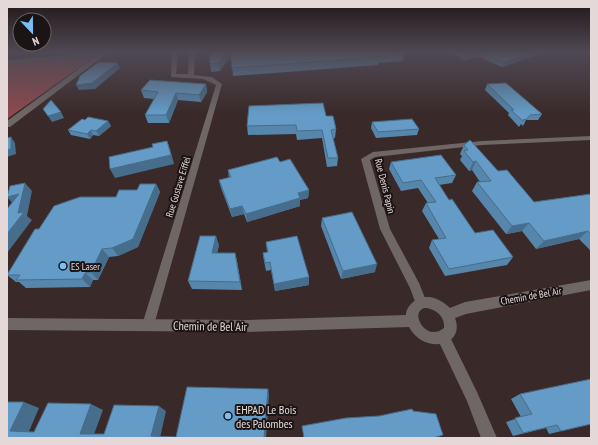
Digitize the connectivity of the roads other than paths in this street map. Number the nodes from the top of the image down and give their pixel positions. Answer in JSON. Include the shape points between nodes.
{"nodes":[{"id":1,"x":77,"y":73,"type":"edge"},
{"id":2,"x":173,"y":73,"type":"edge"},
{"id":3,"x":191,"y":73,"type":"edge"},
{"id":4,"x":191,"y":77,"type":"junction"},
{"id":5,"x":7,"y":125,"type":"edge"},
{"id":6,"x":591,"y":138,"type":"edge"},
{"id":7,"x":591,"y":285,"type":"edge"},
{"id":8,"x":421,"y":303,"type":"junction"},
{"id":9,"x":448,"y":315,"type":"junction"},
{"id":10,"x":412,"y":321,"type":"junction"},
{"id":11,"x":7,"y":324,"type":"edge"},
{"id":12,"x":148,"y":325,"type":"junction"},
{"id":13,"x":443,"y":338,"type":"junction"},
{"id":14,"x":489,"y":438,"type":"edge"}],
"edges":[{"from":1,"to":5,"type":"street"},
{"from":2,"to":4,"type":"street","name":"Rue Gustave Eiffel","via":[[173,76]]},
{"from":3,"to":4,"type":"street"},
{"from":4,"to":12,"type":"street","name":"Rue Gustave Eiffel","via":[[215,80],[219,84]]},
{"from":6,"to":8,"type":"street","name":"Rue Denis Papin","via":[[504,142],[373,155],[365,159],[385,229]]},
{"from":7,"to":9,"type":"street","name":"Chemin de Bel Air","via":[[465,308]]},
{"from":8,"to":9,"type":"street","via":[[439,306]]},
{"from":8,"to":10,"type":"street","via":[[413,309]]},
{"from":9,"to":13,"type":"street","via":[[451,320],[450,331]]},
{"from":10,"to":12,"type":"street","name":"Chemin de Bel Air","via":[[247,326]]},
{"from":10,"to":13,"type":"street","via":[[424,336]]},
{"from":11,"to":12,"type":"street","name":"Chemin de Bel Air"},
{"from":13,"to":14,"type":"street"}]}
